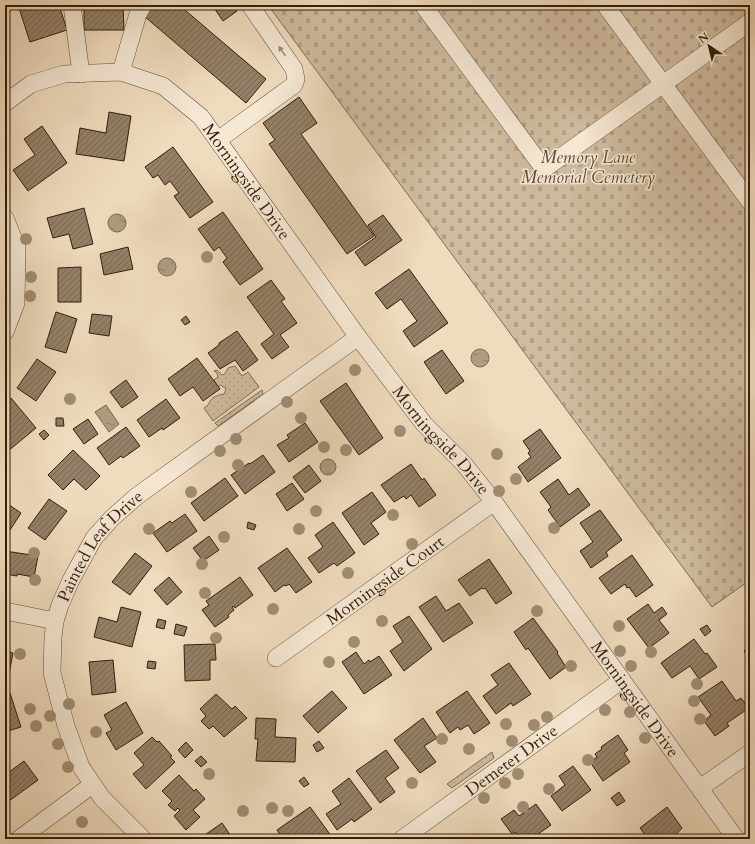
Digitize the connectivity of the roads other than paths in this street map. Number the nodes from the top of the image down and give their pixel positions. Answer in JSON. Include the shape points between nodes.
{"nodes":[{"id":1,"x":72,"y":5,"type":"edge"},
{"id":2,"x":143,"y":5,"type":"edge"},
{"id":3,"x":250,"y":5,"type":"edge"},
{"id":4,"x":423,"y":5,"type":"edge"},
{"id":5,"x":605,"y":5,"type":"edge"},
{"id":6,"x":750,"y":22,"type":"edge"},
{"id":7,"x":121,"y":72,"type":"junction"},
{"id":8,"x":81,"y":74,"type":"junction"},
{"id":9,"x":663,"y":84,"type":"junction"},
{"id":10,"x":5,"y":102,"type":"edge"},
{"id":11,"x":218,"y":140,"type":"junction"},
{"id":12,"x":750,"y":202,"type":"edge"},
{"id":13,"x":5,"y":218,"type":"edge"},
{"id":14,"x":5,"y":332,"type":"edge"},
{"id":15,"x":358,"y":337,"type":"junction"},
{"id":16,"x":494,"y":502,"type":"junction"},
{"id":17,"x":5,"y":611,"type":"edge"},
{"id":18,"x":56,"y":621,"type":"junction"},
{"id":19,"x":276,"y":658,"type":"dead end"},
{"id":20,"x":622,"y":680,"type":"junction"},
{"id":21,"x":750,"y":753,"type":"edge"},
{"id":22,"x":92,"y":785,"type":"junction"},
{"id":23,"x":700,"y":788,"type":"junction"},
{"id":24,"x":19,"y":839,"type":"edge"},
{"id":25,"x":143,"y":839,"type":"edge"},
{"id":26,"x":402,"y":839,"type":"edge"},
{"id":27,"x":736,"y":839,"type":"edge"}],
"edges":[{"from":1,"to":8,"type":"street"},
{"from":2,"to":7,"type":"street"},
{"from":11,"to":3,"type":"street","one_way":true,"via":[[294,85],[296,79],[294,68]]},
{"from":4,"to":9,"type":"street","via":[[544,169]]},
{"from":5,"to":9,"type":"street"},
{"from":6,"to":9,"type":"street"},
{"from":7,"to":8,"type":"street"},
{"from":7,"to":11,"type":"street","name":"Morningside Drive","via":[[163,86],[201,117]]},
{"from":8,"to":10,"type":"street","via":[[64,74],[31,84]]},
{"from":9,"to":12,"type":"street"},
{"from":11,"to":15,"type":"street","name":"Morningside Drive"},
{"from":13,"to":14,"type":"street","via":[[17,248],[16,303]]},
{"from":15,"to":16,"type":"street","name":"Morningside Drive","via":[[424,424],[464,464]]},
{"from":15,"to":18,"type":"street","name":"Painted Leaf Drive","via":[[142,492],[116,515],[94,538],[82,559],[60,605]]},
{"from":16,"to":19,"type":"street","name":"Morningside Court"},
{"from":16,"to":20,"type":"street","name":"Morningside Drive"},
{"from":17,"to":18,"type":"street"},
{"from":18,"to":22,"type":"street","name":"Painted Leaf Drive","via":[[52,673],[72,746]]},
{"from":20,"to":23,"type":"street","name":"Morningside Drive"},
{"from":20,"to":26,"type":"street","name":"Demeter Drive"},
{"from":21,"to":23,"type":"street"},
{"from":22,"to":24,"type":"street"},
{"from":22,"to":25,"type":"street","name":"Painted Leaf Drive"},
{"from":23,"to":27,"type":"street","name":"Morningside Drive"}]}
